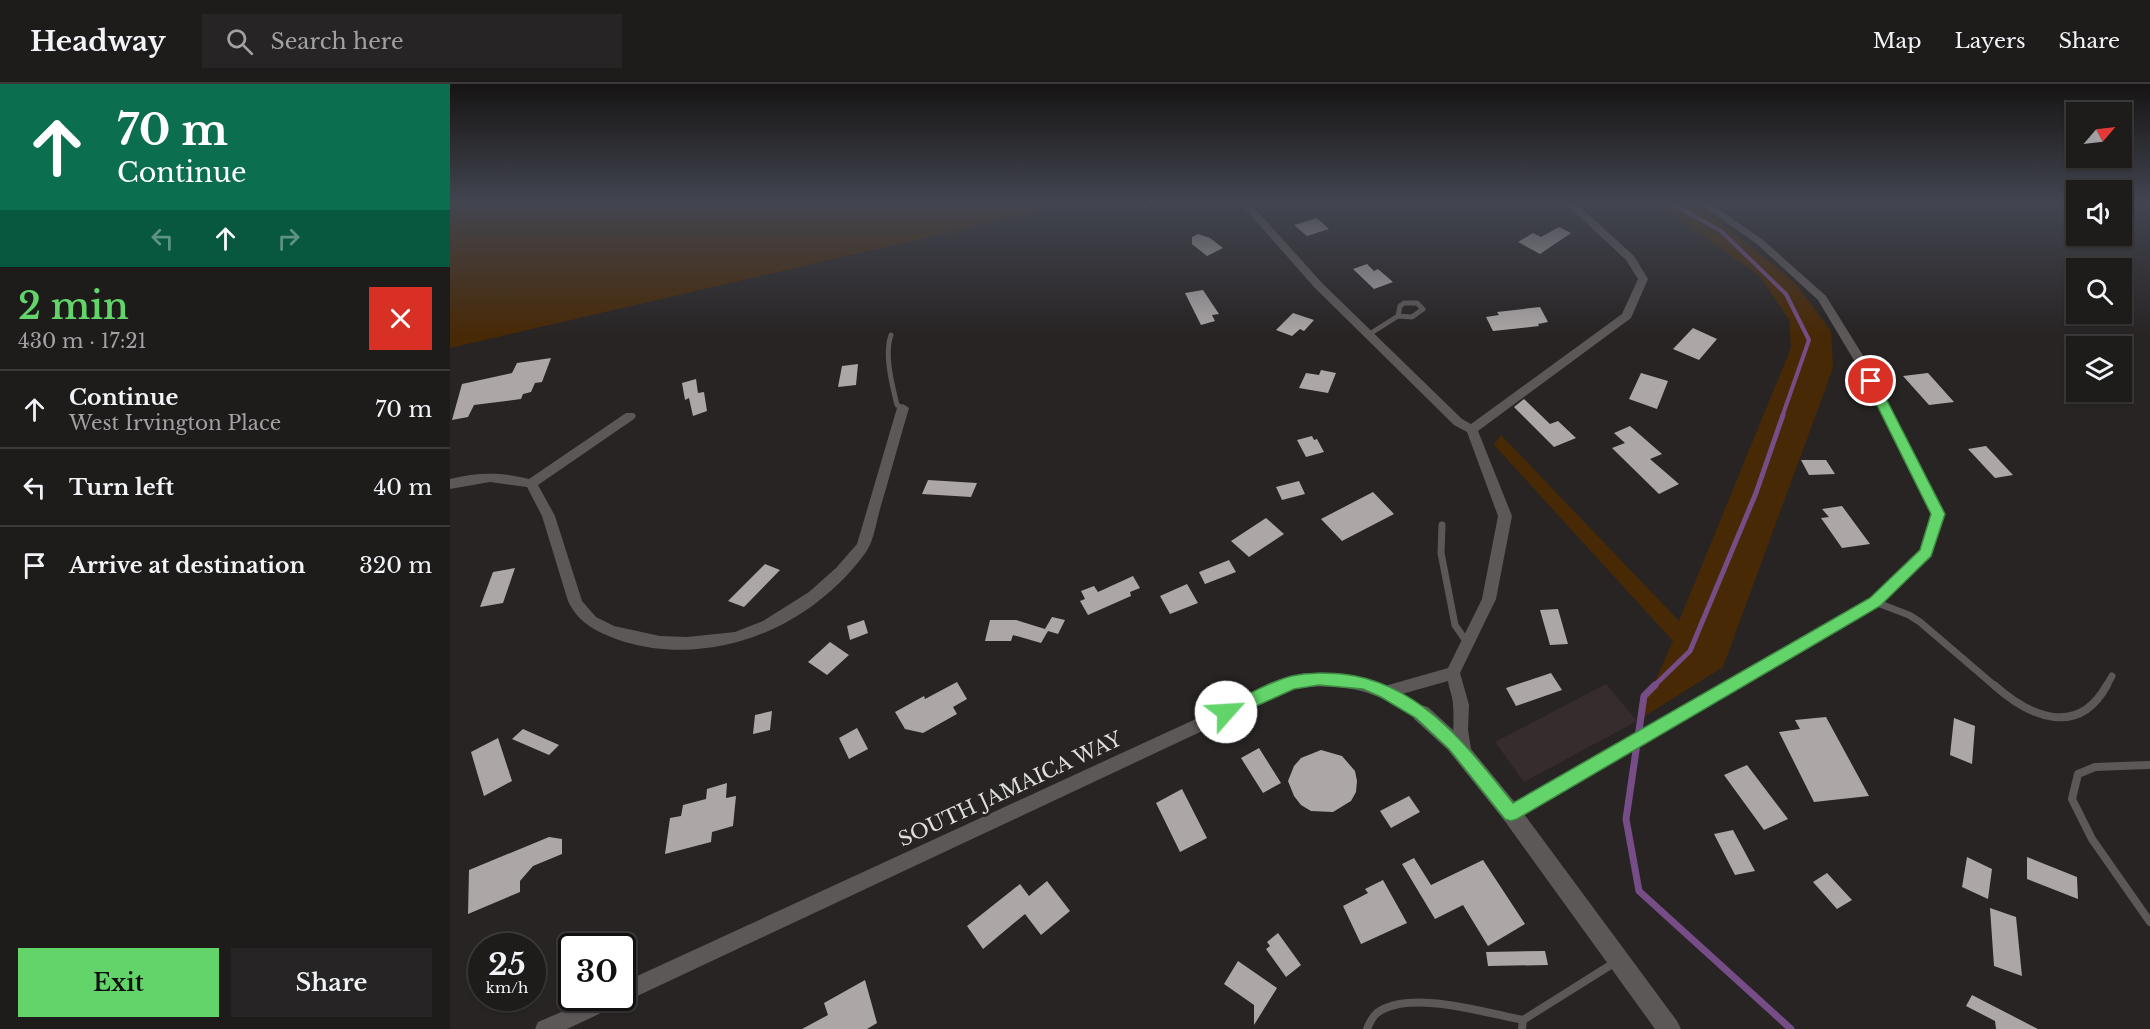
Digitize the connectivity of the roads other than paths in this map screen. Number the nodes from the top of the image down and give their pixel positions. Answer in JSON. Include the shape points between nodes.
{"nodes":[{"id":1,"x":1284,"y":247,"type":"edge"},
{"id":2,"x":1618,"y":247,"type":"edge"},
{"id":3,"x":1766,"y":247,"type":"edge"},
{"id":4,"x":1398,"y":316,"type":"dead end"},
{"id":5,"x":891,"y":335,"type":"dead end"},
{"id":6,"x":1368,"y":335,"type":"junction"},
{"id":7,"x":903,"y":408,"type":"joint"},
{"id":8,"x":630,"y":416,"type":"dead end"},
{"id":9,"x":1472,"y":430,"type":"junction"},
{"id":10,"x":450,"y":484,"type":"edge"},
{"id":11,"x":531,"y":484,"type":"junction"},
{"id":12,"x":1442,"y":525,"type":"dead end"},
{"id":13,"x":1875,"y":602,"type":"junction"},
{"id":14,"x":1468,"y":644,"type":"junction"},
{"id":15,"x":1453,"y":673,"type":"junction"},
{"id":16,"x":2112,"y":676,"type":"dead end"},
{"id":17,"x":1386,"y":692,"type":"junction"},
{"id":18,"x":1421,"y":713,"type":"joint"},
{"id":19,"x":1464,"y":755,"type":"junction"},
{"id":20,"x":2148,"y":765,"type":"dead end"},
{"id":21,"x":1511,"y":813,"type":"junction"},
{"id":22,"x":2150,"y":922,"type":"edge"},
{"id":23,"x":1619,"y":960,"type":"junction"},
{"id":24,"x":636,"y":987,"type":"edge"},
{"id":25,"x":585,"y":1011,"type":"edge"},
{"id":26,"x":1522,"y":1025,"type":"edge"},
{"id":27,"x":545,"y":1029,"type":"edge"},
{"id":28,"x":1367,"y":1029,"type":"edge"},
{"id":29,"x":1669,"y":1029,"type":"edge"}],
"edges":[{"from":1,"to":6,"type":"street"},
{"from":2,"to":9,"type":"street","via":[[1643,279],[1626,316]]},
{"from":3,"to":13,"type":"street","via":[[1822,298],[1861,362],[1938,514],[1926,553]]},
{"from":4,"to":6,"type":"lane"},
{"from":5,"to":7,"type":"lane","via":[[887,346],[892,386],[897,405]]},
{"from":6,"to":9,"type":"street","via":[[1458,422]]},
{"from":7,"to":11,"type":"street","via":[[863,546],[851,564],[792,610],[735,639],[652,643],[620,637],[596,624],[578,608],[545,506]]},
{"from":8,"to":11,"type":"street"},
{"from":9,"to":14,"type":"street","via":[[1505,516],[1489,599]]},
{"from":10,"to":11,"type":"street","via":[[502,476]]},
{"from":12,"to":14,"type":"lane","via":[[1441,553],[1455,625]]},
{"from":13,"to":16,"type":"lane","via":[[1920,622],[2010,699],[2045,717],[2064,719],[2078,715],[2097,703]]},
{"from":13,"to":21,"type":"street"},
{"from":14,"to":15,"type":"street"},
{"from":15,"to":17,"type":"street"},
{"from":15,"to":19,"type":"street","via":[[1461,705]]},
{"from":17,"to":18,"type":"street","name":"SOUTH JAMAICA WAY"},
{"from":17,"to":24,"type":"street","name":"SOUTH JAMAICA WAY","via":[[1339,679],[1292,682]]},
{"from":18,"to":19,"type":"street"},
{"from":19,"to":21,"type":"street"},
{"from":20,"to":22,"type":"lane","via":[[2095,767],[2078,774],[2072,799],[2092,840]]},
{"from":21,"to":23,"type":"street"},
{"from":23,"to":26,"type":"lane"},
{"from":23,"to":29,"type":"street"},
{"from":25,"to":27,"type":"street"},
{"from":26,"to":28,"type":"lane","via":[[1422,1002],[1376,1013]]}]}
